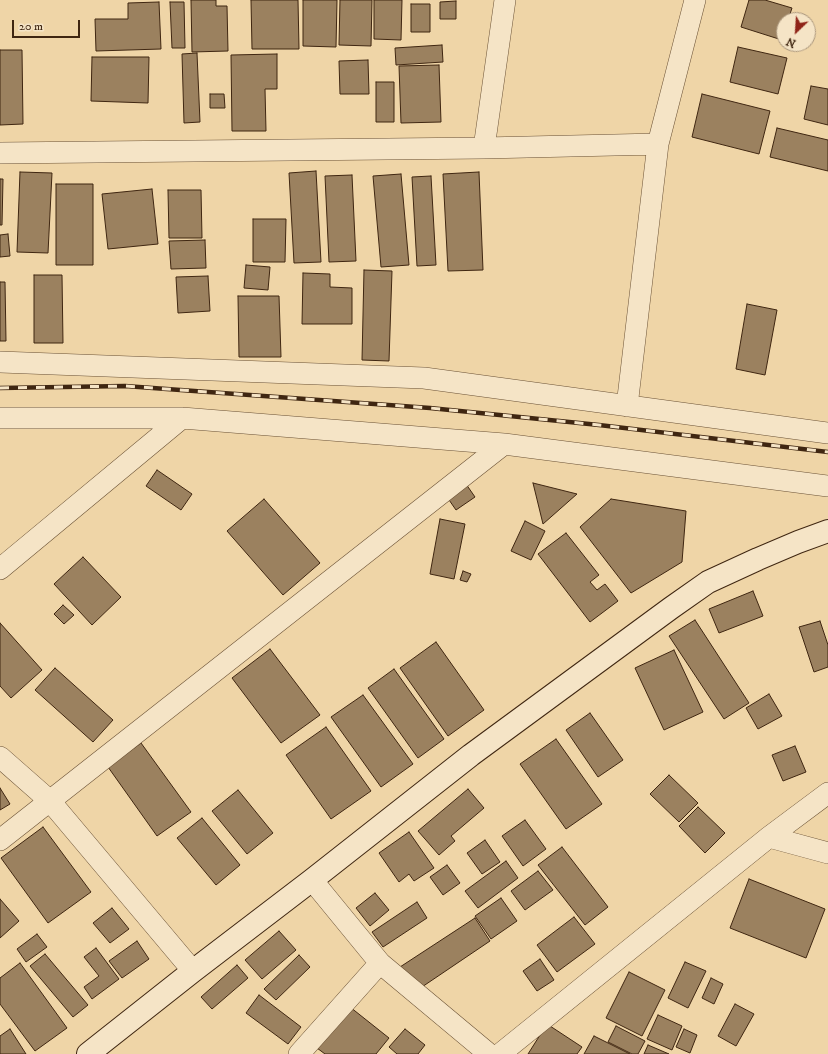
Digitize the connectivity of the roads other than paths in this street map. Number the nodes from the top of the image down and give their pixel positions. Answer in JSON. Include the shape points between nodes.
{"nodes":[{"id":1,"x":505,"y":0,"type":"edge"},
{"id":2,"x":695,"y":0,"type":"edge"},
{"id":3,"x":658,"y":144,"type":"junction"},
{"id":4,"x":484,"y":148,"type":"junction"},
{"id":5,"x":0,"y":152,"type":"edge"},
{"id":6,"x":0,"y":362,"type":"edge"},
{"id":7,"x":627,"y":406,"type":"junction"},
{"id":8,"x":0,"y":418,"type":"edge"},
{"id":9,"x":182,"y":418,"type":"junction"},
{"id":10,"x":828,"y":432,"type":"edge"},
{"id":11,"x":504,"y":444,"type":"junction"},
{"id":12,"x":828,"y":486,"type":"edge"},
{"id":13,"x":828,"y":531,"type":"edge"},
{"id":14,"x":0,"y":569,"type":"edge"},
{"id":15,"x":0,"y":757,"type":"edge"},
{"id":16,"x":828,"y":793,"type":"edge"},
{"id":17,"x":50,"y":801,"type":"junction"},
{"id":18,"x":769,"y":837,"type":"junction"},
{"id":19,"x":0,"y":840,"type":"edge"},
{"id":20,"x":828,"y":854,"type":"edge"},
{"id":21,"x":312,"y":880,"type":"junction"},
{"id":22,"x":380,"y":963,"type":"junction"},
{"id":23,"x":193,"y":971,"type":"junction"},
{"id":24,"x":88,"y":1054,"type":"edge"},
{"id":25,"x":299,"y":1054,"type":"edge"},
{"id":26,"x":489,"y":1054,"type":"edge"},
{"id":27,"x":500,"y":1054,"type":"edge"}],
"edges":[{"from":1,"to":4,"type":"street"},
{"from":2,"to":3,"type":"street"},
{"from":3,"to":4,"type":"street"},
{"from":3,"to":7,"type":"street"},
{"from":4,"to":5,"type":"street"},
{"from":6,"to":7,"type":"street","via":[[424,378]]},
{"from":7,"to":10,"type":"street"},
{"from":8,"to":9,"type":"street"},
{"from":9,"to":11,"type":"street"},
{"from":9,"to":14,"type":"street"},
{"from":11,"to":12,"type":"street"},
{"from":11,"to":17,"type":"street"},
{"from":13,"to":21,"type":"main road","via":[[764,556],[708,582],[471,755]]},
{"from":15,"to":17,"type":"street"},
{"from":16,"to":18,"type":"street"},
{"from":17,"to":19,"type":"street"},
{"from":17,"to":23,"type":"street"},
{"from":18,"to":20,"type":"street"},
{"from":18,"to":27,"type":"street"},
{"from":21,"to":22,"type":"street"},
{"from":21,"to":23,"type":"main road"},
{"from":22,"to":25,"type":"street"},
{"from":22,"to":26,"type":"street"},
{"from":23,"to":24,"type":"main road"}]}
